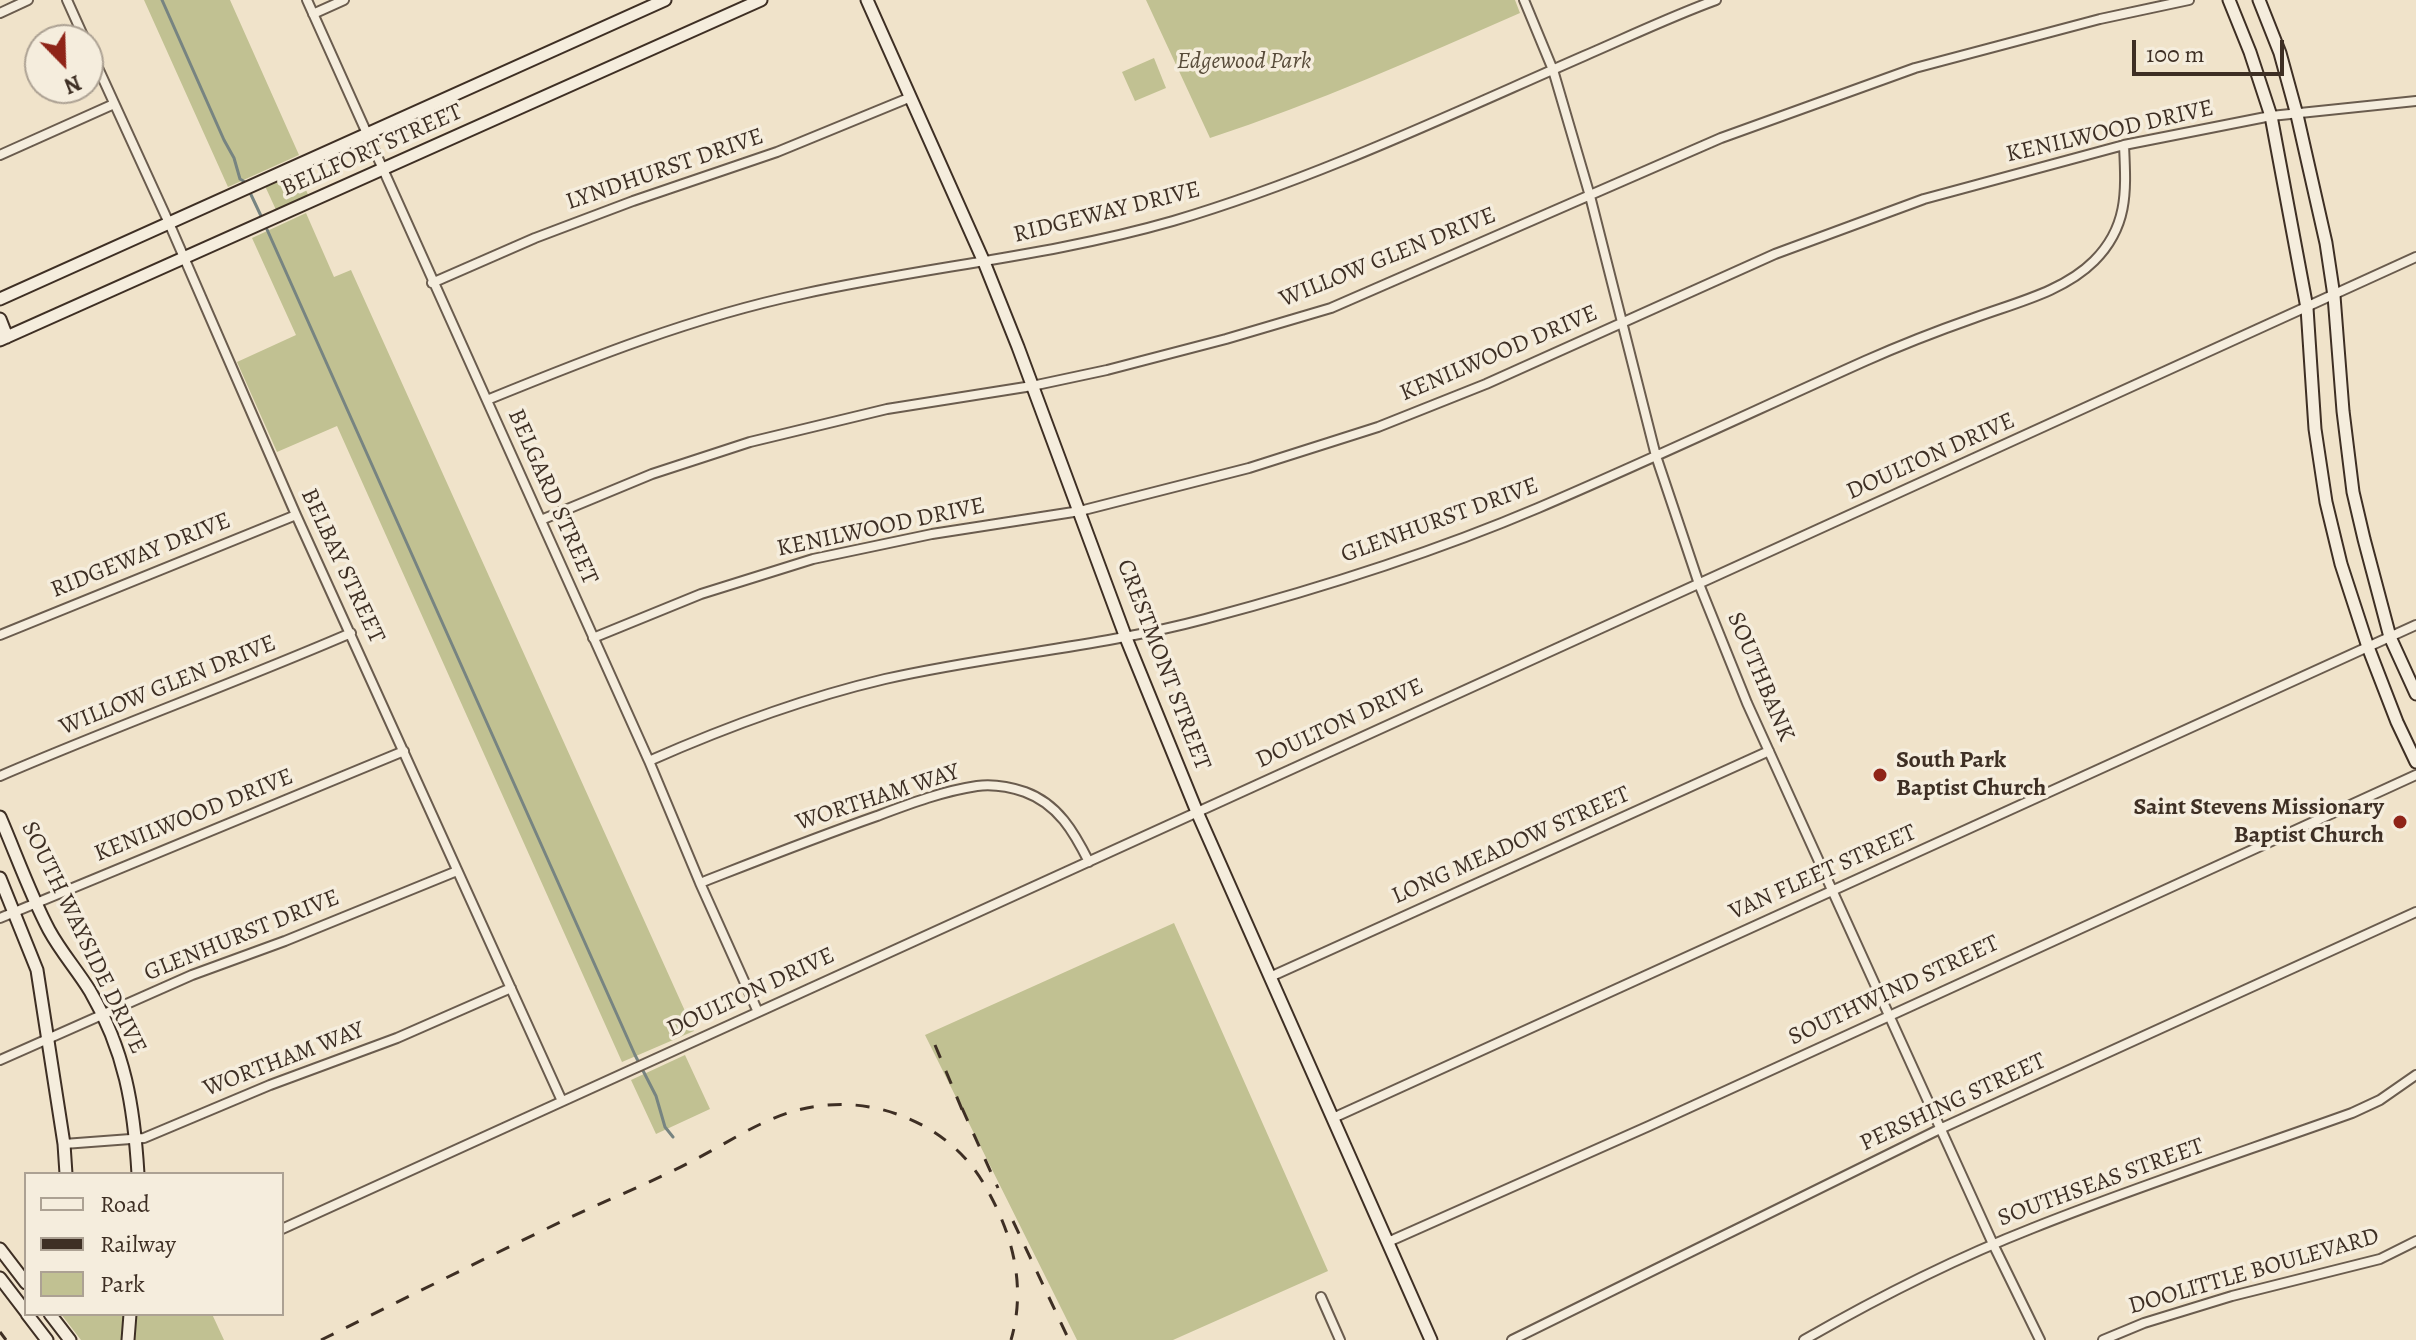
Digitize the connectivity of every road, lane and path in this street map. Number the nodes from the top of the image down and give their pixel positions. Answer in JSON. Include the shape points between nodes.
{"nodes":[{"id":1,"x":28,"y":0,"type":"edge"},
{"id":2,"x":67,"y":0,"type":"edge"},
{"id":3,"x":307,"y":0,"type":"edge"},
{"id":4,"x":344,"y":0,"type":"edge"},
{"id":5,"x":665,"y":0,"type":"edge"},
{"id":6,"x":761,"y":0,"type":"edge"},
{"id":7,"x":867,"y":0,"type":"edge"},
{"id":8,"x":1524,"y":0,"type":"edge"},
{"id":9,"x":1716,"y":0,"type":"edge"},
{"id":10,"x":2189,"y":0,"type":"edge"},
{"id":11,"x":2229,"y":0,"type":"edge"},
{"id":12,"x":2259,"y":0,"type":"edge"},
{"id":13,"x":0,"y":13,"type":"edge"},
{"id":14,"x":313,"y":14,"type":"junction"},
{"id":15,"x":78,"y":24,"type":"edge"},
{"id":16,"x":1553,"y":70,"type":"junction"},
{"id":17,"x":104,"y":82,"type":"edge"},
{"id":18,"x":911,"y":97,"type":"junction"},
{"id":19,"x":2416,"y":101,"type":"edge"},
{"id":20,"x":114,"y":104,"type":"junction"},
{"id":21,"x":2297,"y":115,"type":"junction"},
{"id":22,"x":2271,"y":116,"type":"junction"},
{"id":23,"x":367,"y":134,"type":"junction"},
{"id":24,"x":2124,"y":145,"type":"junction"},
{"id":25,"x":0,"y":155,"type":"edge"},
{"id":26,"x":383,"y":170,"type":"junction"},
{"id":27,"x":1590,"y":196,"type":"junction"},
{"id":28,"x":169,"y":223,"type":"junction"},
{"id":29,"x":2416,"y":257,"type":"edge"},
{"id":30,"x":184,"y":259,"type":"junction"},
{"id":31,"x":984,"y":262,"type":"junction"},
{"id":32,"x":432,"y":283,"type":"junction"},
{"id":33,"x":2334,"y":296,"type":"junction"},
{"id":34,"x":0,"y":299,"type":"edge"},
{"id":35,"x":2307,"y":308,"type":"junction"},
{"id":36,"x":0,"y":319,"type":"edge"},
{"id":37,"x":1622,"y":322,"type":"junction"},
{"id":38,"x":4,"y":339,"type":"edge"},
{"id":39,"x":1032,"y":386,"type":"junction"},
{"id":40,"x":487,"y":400,"type":"junction"},
{"id":41,"x":1656,"y":456,"type":"junction"},
{"id":42,"x":1080,"y":511,"type":"junction"},
{"id":43,"x":296,"y":515,"type":"junction"},
{"id":44,"x":541,"y":520,"type":"junction"},
{"id":45,"x":1699,"y":584,"type":"junction"},
{"id":46,"x":2416,"y":625,"type":"edge"},
{"id":47,"x":351,"y":633,"type":"junction"},
{"id":48,"x":0,"y":635,"type":"edge"},
{"id":49,"x":2390,"y":637,"type":"junction"},
{"id":50,"x":593,"y":638,"type":"junction"},
{"id":51,"x":1126,"y":638,"type":"junction"},
{"id":52,"x":2368,"y":647,"type":"junction"},
{"id":53,"x":2416,"y":694,"type":"edge"},
{"id":54,"x":404,"y":751,"type":"junction"},
{"id":55,"x":1769,"y":751,"type":"junction"},
{"id":56,"x":649,"y":761,"type":"junction"},
{"id":57,"x":2416,"y":762,"type":"edge"},
{"id":58,"x":2416,"y":775,"type":"edge"},
{"id":59,"x":0,"y":776,"type":"edge"},
{"id":60,"x":1197,"y":812,"type":"junction"},
{"id":61,"x":0,"y":817,"type":"edge"},
{"id":62,"x":1089,"y":862,"type":"junction"},
{"id":63,"x":457,"y":871,"type":"junction"},
{"id":64,"x":0,"y":878,"type":"edge"},
{"id":65,"x":700,"y":883,"type":"junction"},
{"id":66,"x":1834,"y":890,"type":"junction"},
{"id":67,"x":37,"y":902,"type":"junction"},
{"id":68,"x":15,"y":912,"type":"junction"},
{"id":69,"x":2416,"y":912,"type":"edge"},
{"id":70,"x":0,"y":918,"type":"edge"},
{"id":71,"x":1270,"y":977,"type":"junction"},
{"id":72,"x":511,"y":988,"type":"junction"},
{"id":73,"x":758,"y":1012,"type":"junction"},
{"id":74,"x":102,"y":1015,"type":"junction"},
{"id":75,"x":1890,"y":1015,"type":"junction"},
{"id":76,"x":49,"y":1039,"type":"junction"},
{"id":77,"x":0,"y":1060,"type":"edge"},
{"id":78,"x":2416,"y":1075,"type":"edge"},
{"id":79,"x":562,"y":1101,"type":"junction"},
{"id":80,"x":1333,"y":1118,"type":"junction"},
{"id":81,"x":1942,"y":1128,"type":"junction"},
{"id":82,"x":135,"y":1137,"type":"junction"},
{"id":83,"x":64,"y":1144,"type":"junction"},
{"id":84,"x":66,"y":1172,"type":"edge"},
{"id":85,"x":138,"y":1172,"type":"edge"},
{"id":86,"x":284,"y":1228,"type":"edge"},
{"id":87,"x":2416,"y":1241,"type":"edge"},
{"id":88,"x":1388,"y":1242,"type":"junction"},
{"id":89,"x":1993,"y":1244,"type":"junction"},
{"id":90,"x":0,"y":1249,"type":"edge"},
{"id":91,"x":22,"y":1273,"type":"edge"},
{"id":92,"x":0,"y":1278,"type":"edge"},
{"id":93,"x":1321,"y":1297,"type":"dead end"},
{"id":94,"x":24,"y":1308,"type":"edge"},
{"id":95,"x":30,"y":1316,"type":"edge"},
{"id":96,"x":52,"y":1316,"type":"edge"},
{"id":97,"x":130,"y":1316,"type":"edge"},
{"id":98,"x":47,"y":1340,"type":"edge"},
{"id":99,"x":70,"y":1340,"type":"edge"},
{"id":100,"x":128,"y":1340,"type":"edge"},
{"id":101,"x":1340,"y":1340,"type":"edge"},
{"id":102,"x":1431,"y":1340,"type":"edge"},
{"id":103,"x":1512,"y":1340,"type":"edge"},
{"id":104,"x":1804,"y":1340,"type":"edge"},
{"id":105,"x":2040,"y":1340,"type":"edge"},
{"id":106,"x":2103,"y":1340,"type":"edge"}],
"edges":[{"from":1,"to":13,"type":"street"},
{"from":2,"to":15,"type":"street"},
{"from":3,"to":14,"type":"street","name":"BELGARD STREET"},
{"from":4,"to":14,"type":"street"},
{"from":5,"to":23,"type":"main road","name":"BELLFORT STREET"},
{"from":6,"to":26,"type":"main road","name":"BELLFORT STREET"},
{"from":7,"to":18,"type":"main road","name":"CRESTMONT STREET"},
{"from":8,"to":16,"type":"street","name":"SOUTHBANK"},
{"from":9,"to":16,"type":"street","name":"RIDGEWAY DRIVE"},
{"from":10,"to":27,"type":"street","name":"WILLOW GLEN DRIVE","via":[[1915,68],[1721,138]]},
{"from":11,"to":22,"type":"main road"},
{"from":12,"to":21,"type":"main road"},
{"from":14,"to":23,"type":"street","name":"BELGARD STREET"},
{"from":16,"to":27,"type":"street","name":"SOUTHBANK"},
{"from":16,"to":31,"type":"street","name":"RIDGEWAY DRIVE","via":[[1284,185],[1171,221]]},
{"from":17,"to":20,"type":"street","name":"BELBAY STREET"},
{"from":18,"to":31,"type":"main road","name":"CRESTMONT STREET"},
{"from":18,"to":32,"type":"street","name":"LYNDHURST DRIVE","via":[[777,152],[535,238]]},
{"from":19,"to":21,"type":"street","name":"KENILWOOD DRIVE"},
{"from":20,"to":25,"type":"street"},
{"from":20,"to":28,"type":"street","name":"BELBAY STREET"},
{"from":21,"to":22,"type":"street","name":"KENILWOOD DRIVE"},
{"from":21,"to":33,"type":"main road","via":[[2315,183]]},
{"from":22,"to":24,"type":"street","name":"KENILWOOD DRIVE"},
{"from":22,"to":35,"type":"main road"},
{"from":23,"to":26,"type":"street","name":"BELGARD STREET"},
{"from":23,"to":28,"type":"main road","name":"BELLFORT STREET"},
{"from":24,"to":37,"type":"street","name":"KENILWOOD DRIVE","via":[[1924,199],[1775,254]]},
{"from":24,"to":41,"type":"street","name":"GLENHURST DRIVE","via":[[2126,197],[2115,233],[2094,261],[2070,280],[1916,339]]},
{"from":26,"to":30,"type":"main road","name":"BELLFORT STREET"},
{"from":26,"to":32,"type":"street","name":"BELGARD STREET"},
{"from":27,"to":37,"type":"street","name":"SOUTHBANK"},
{"from":27,"to":39,"type":"street","name":"WILLOW GLEN DRIVE","via":[[1331,308]]},
{"from":28,"to":30,"type":"street","name":"BELBAY STREET"},
{"from":28,"to":34,"type":"main road","name":"BELLFORT STREET"},
{"from":29,"to":33,"type":"street","name":"DOULTON DRIVE"},
{"from":30,"to":38,"type":"main road","name":"BELLFORT STREET"},
{"from":30,"to":43,"type":"street","name":"BELBAY STREET"},
{"from":31,"to":39,"type":"main road","name":"CRESTMONT STREET"},
{"from":31,"to":40,"type":"street","name":"RIDGEWAY DRIVE","via":[[842,285],[714,316]]},
{"from":32,"to":40,"type":"street","name":"BELGARD STREET"},
{"from":33,"to":35,"type":"street","name":"DOULTON DRIVE"},
{"from":33,"to":49,"type":"main road","via":[[2353,492]]},
{"from":35,"to":45,"type":"street","name":"DOULTON DRIVE"},
{"from":35,"to":52,"type":"main road","via":[[2326,502]]},
{"from":36,"to":38,"type":"main road"},
{"from":37,"to":41,"type":"street","name":"SOUTHBANK"},
{"from":37,"to":42,"type":"street","name":"KENILWOOD DRIVE","via":[[1378,427],[1249,468]]},
{"from":39,"to":42,"type":"main road","name":"CRESTMONT STREET"},
{"from":39,"to":44,"type":"street","name":"WILLOW GLEN DRIVE","via":[[887,409],[750,442],[652,474]]},
{"from":40,"to":44,"type":"street","name":"BELGARD STREET"},
{"from":41,"to":45,"type":"street","name":"SOUTHBANK"},
{"from":41,"to":51,"type":"street","name":"GLENHURST DRIVE","via":[[1426,551],[1319,587]]},
{"from":42,"to":50,"type":"street","name":"KENILWOOD DRIVE","via":[[813,559],[701,594]]},
{"from":42,"to":51,"type":"main road","name":"CRESTMONT STREET"},
{"from":43,"to":47,"type":"street","name":"BELBAY STREET"},
{"from":43,"to":48,"type":"street","name":"RIDGEWAY DRIVE"},
{"from":44,"to":50,"type":"street","name":"BELGARD STREET"},
{"from":45,"to":55,"type":"street","name":"SOUTHBANK"},
{"from":45,"to":60,"type":"street","name":"DOULTON DRIVE"},
{"from":46,"to":49,"type":"street","name":"VAN FLEET STREET"},
{"from":47,"to":54,"type":"street","name":"BELBAY STREET"},
{"from":47,"to":59,"type":"street","name":"WILLOW GLEN DRIVE"},
{"from":49,"to":52,"type":"street","name":"VAN FLEET STREET"},
{"from":49,"to":53,"type":"main road"},
{"from":50,"to":56,"type":"street","name":"BELGARD STREET"},
{"from":51,"to":56,"type":"street","name":"GLENHURST DRIVE","via":[[847,689],[754,718]]},
{"from":51,"to":60,"type":"main road","name":"CRESTMONT STREET"},
{"from":52,"to":57,"type":"main road"},
{"from":52,"to":66,"type":"street","name":"VAN FLEET STREET"},
{"from":54,"to":63,"type":"street","name":"BELBAY STREET"},
{"from":54,"to":67,"type":"street","name":"KENILWOOD DRIVE"},
{"from":55,"to":66,"type":"street","name":"SOUTHBANK"},
{"from":55,"to":71,"type":"street","name":"LONG MEADOW STREET"},
{"from":56,"to":65,"type":"street","name":"BELGARD STREET"},
{"from":58,"to":75,"type":"street","name":"SOUTHWIND STREET"},
{"from":60,"to":62,"type":"street","name":"DOULTON DRIVE"},
{"from":60,"to":71,"type":"main road","name":"CRESTMONT STREET"},
{"from":61,"to":67,"type":"main road","name":"SOUTH WAYSIDE DRIVE"},
{"from":62,"to":65,"type":"street","name":"WORTHAM WAY","via":[[1073,830],[1043,801],[1026,792],[980,786],[901,807]]},
{"from":62,"to":73,"type":"street","name":"DOULTON DRIVE"},
{"from":63,"to":72,"type":"street","name":"BELBAY STREET"},
{"from":63,"to":74,"type":"street","name":"GLENHURST DRIVE"},
{"from":64,"to":68,"type":"main road","name":"SOUTH WAYSIDE DRIVE"},
{"from":65,"to":73,"type":"street","name":"BELGARD STREET"},
{"from":66,"to":75,"type":"street","name":"SOUTHBANK"},
{"from":66,"to":80,"type":"street","name":"VAN FLEET STREET"},
{"from":67,"to":68,"type":"street","name":"KENILWOOD DRIVE"},
{"from":67,"to":74,"type":"main road","name":"SOUTH WAYSIDE DRIVE"},
{"from":68,"to":70,"type":"street","name":"KENILWOOD DRIVE"},
{"from":68,"to":76,"type":"main road","name":"SOUTH WAYSIDE DRIVE","via":[[37,970]]},
{"from":69,"to":81,"type":"street","name":"PERSHING STREET"},
{"from":71,"to":80,"type":"main road","name":"CRESTMONT STREET"},
{"from":72,"to":79,"type":"street","name":"BELBAY STREET"},
{"from":72,"to":82,"type":"street","name":"WORTHAM WAY","via":[[397,1038]]},
{"from":73,"to":79,"type":"street","name":"DOULTON DRIVE"},
{"from":74,"to":76,"type":"street","name":"GLENHURST DRIVE"},
{"from":74,"to":82,"type":"main road","name":"SOUTH WAYSIDE DRIVE","via":[[121,1057]]},
{"from":75,"to":81,"type":"street","name":"SOUTHBANK"},
{"from":75,"to":88,"type":"street","name":"SOUTHWIND STREET"},
{"from":76,"to":77,"type":"street","name":"GLENHURST DRIVE"},
{"from":76,"to":83,"type":"main road","name":"SOUTH WAYSIDE DRIVE"},
{"from":78,"to":89,"type":"street","name":"SOUTHSEAS STREET","via":[[2352,1113]]},
{"from":79,"to":86,"type":"street","name":"DOULTON DRIVE"},
{"from":80,"to":88,"type":"main road","name":"CRESTMONT STREET"},
{"from":81,"to":89,"type":"street","name":"SOUTHBANK"},
{"from":81,"to":103,"type":"street","name":"PERSHING STREET"},
{"from":82,"to":83,"type":"street","name":"WORTHAM WAY"},
{"from":82,"to":85,"type":"main road","name":"SOUTH WAYSIDE DRIVE"},
{"from":83,"to":84,"type":"main road","name":"SOUTH WAYSIDE DRIVE"},
{"from":87,"to":106,"type":"street","name":"DOOLITTLE BOULEVARD","via":[[2380,1259],[2232,1296]]},
{"from":88,"to":102,"type":"main road","name":"CRESTMONT STREET"},
{"from":89,"to":104,"type":"street","name":"SOUTHSEAS STREET"},
{"from":89,"to":105,"type":"street","name":"SOUTHBANK"},
{"from":90,"to":91,"type":"main road"},
{"from":92,"to":94,"type":"main road"},
{"from":93,"to":101,"type":"street"},
{"from":95,"to":98,"type":"main road"},
{"from":96,"to":99,"type":"main road"},
{"from":97,"to":100,"type":"main road"}]}
